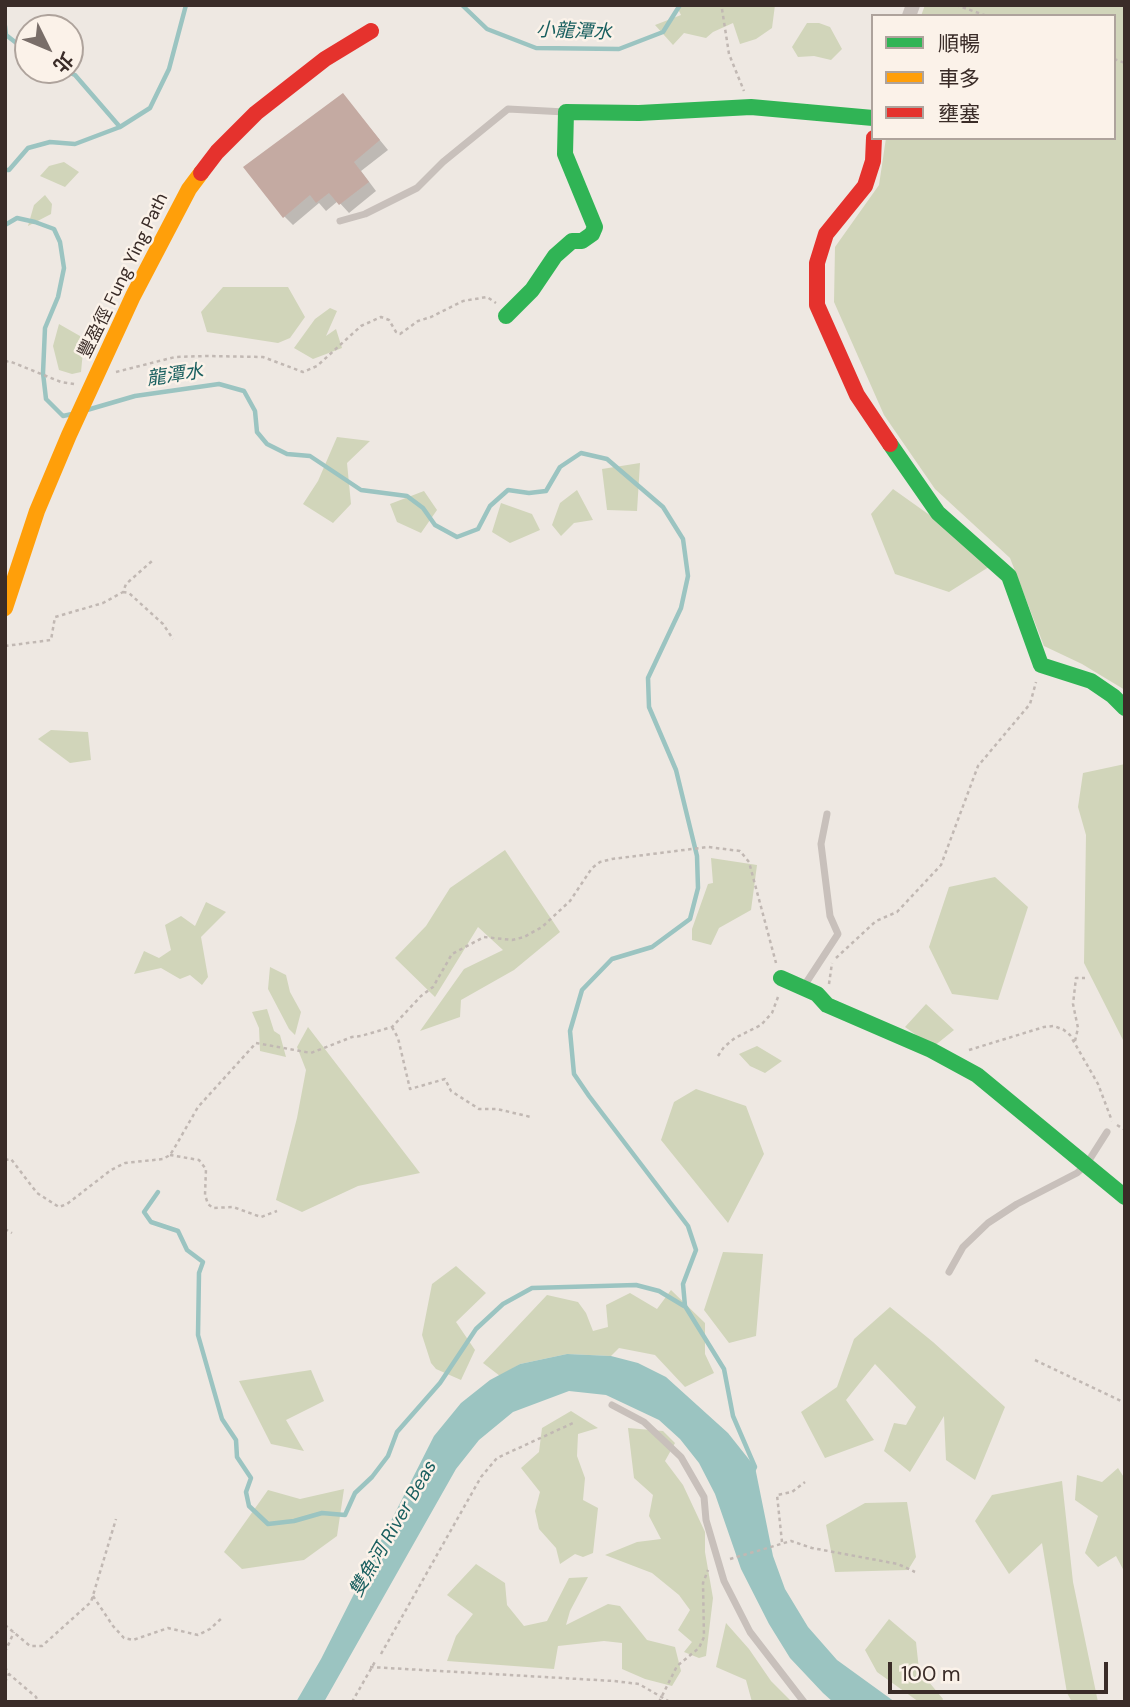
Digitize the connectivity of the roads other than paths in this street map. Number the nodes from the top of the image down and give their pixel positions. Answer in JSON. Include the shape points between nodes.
{"nodes":[{"id":1,"x":372,"y":31,"type":"dead end"},
{"id":2,"x":566,"y":112,"type":"junction"},
{"id":3,"x":871,"y":118,"type":"edge"},
{"id":4,"x":874,"y":140,"type":"edge"},
{"id":5,"x":340,"y":221,"type":"dead end"},
{"id":6,"x":506,"y":316,"type":"road end"},
{"id":7,"x":5,"y":608,"type":"edge"},
{"id":8,"x":1125,"y":708,"type":"edge"},
{"id":9,"x":827,"y":814,"type":"dead end"},
{"id":10,"x":780,"y":978,"type":"road end"},
{"id":11,"x":810,"y":991,"type":"junction"},
{"id":12,"x":1107,"y":1132,"type":"dead end"},
{"id":13,"x":1086,"y":1165,"type":"junction"},
{"id":14,"x":1125,"y":1197,"type":"edge"},
{"id":15,"x":949,"y":1272,"type":"dead end"},
{"id":16,"x":612,"y":1405,"type":"dead end"},
{"id":17,"x":804,"y":1702,"type":"edge"}],
"edges":[{"from":1,"to":7,"type":"street","name":"豐盈徑 Fung Ying Path","via":[[325,59],[257,113],[216,152],[189,189],[69,435],[37,511]]},
{"from":2,"to":3,"type":"street","via":[[751,107]]},
{"from":2,"to":5,"type":"lane","via":[[508,109],[417,188]]},
{"from":2,"to":6,"type":"street","via":[[565,154],[595,227],[592,234],[572,241],[555,256],[532,290]]},
{"from":4,"to":8,"type":"street","via":[[865,186],[826,234],[817,262],[817,305],[857,395],[938,513],[1009,576],[1041,665],[1091,681]]},
{"from":9,"to":11,"type":"lane","via":[[821,845],[830,916],[838,934]]},
{"from":10,"to":11,"type":"street"},
{"from":11,"to":13,"type":"street","via":[[827,1005],[977,1075]]},
{"from":12,"to":13,"type":"lane"},
{"from":13,"to":14,"type":"street"},
{"from":13,"to":15,"type":"lane","via":[[988,1223],[963,1247]]},
{"from":16,"to":17,"type":"lane","via":[[644,1422],[681,1457],[704,1497],[724,1581],[750,1632]]}]}
